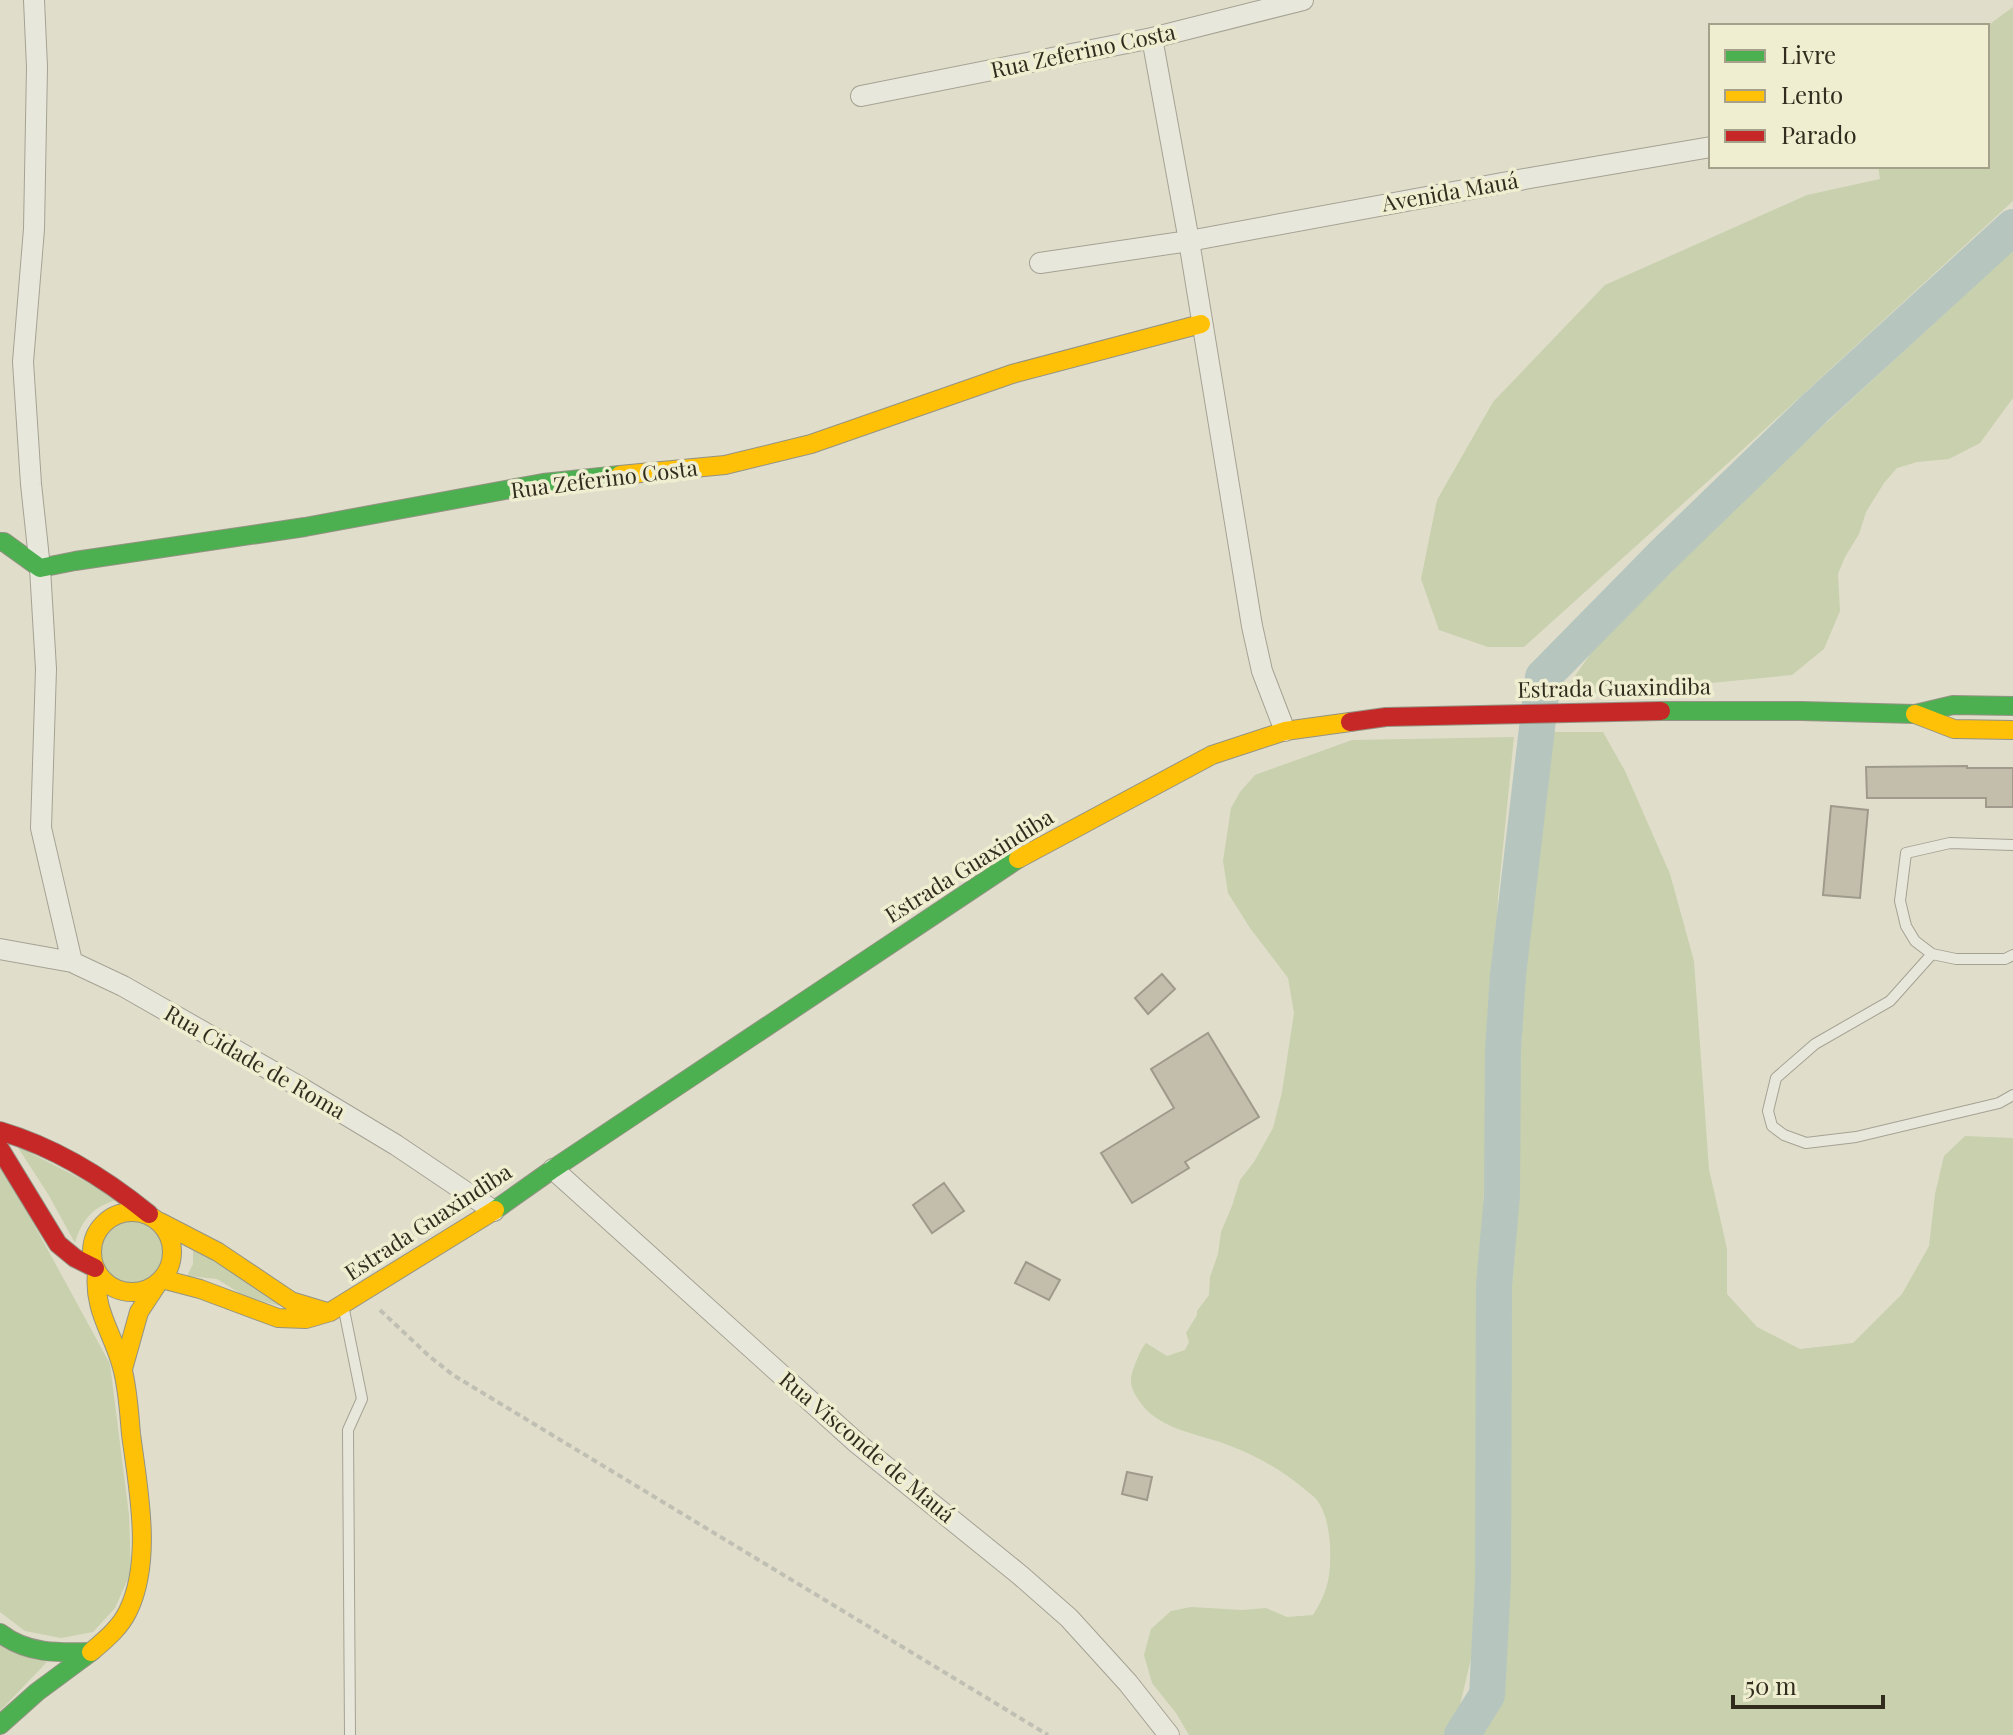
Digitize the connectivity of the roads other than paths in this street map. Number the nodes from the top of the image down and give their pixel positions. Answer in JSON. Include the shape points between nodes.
{"nodes":[{"id":1,"x":34,"y":0,"type":"edge"},
{"id":2,"x":1303,"y":0,"type":"edge"},
{"id":3,"x":1152,"y":38,"type":"junction"},
{"id":4,"x":861,"y":96,"type":"dead end"},
{"id":5,"x":1709,"y":147,"type":"edge"},
{"id":6,"x":1189,"y":241,"type":"junction"},
{"id":7,"x":1040,"y":263,"type":"dead end"},
{"id":8,"x":1201,"y":324,"type":"junction"},
{"id":9,"x":0,"y":542,"type":"edge"},
{"id":10,"x":40,"y":568,"type":"junction"},
{"id":11,"x":2013,"y":706,"type":"edge"},
{"id":12,"x":1915,"y":714,"type":"junction"},
{"id":13,"x":2013,"y":730,"type":"edge"},
{"id":14,"x":1285,"y":731,"type":"junction"},
{"id":15,"x":2013,"y":845,"type":"edge"},
{"id":16,"x":0,"y":949,"type":"edge"},
{"id":17,"x":1932,"y":954,"type":"junction"},
{"id":18,"x":2013,"y":955,"type":"edge"},
{"id":19,"x":72,"y":962,"type":"junction"},
{"id":20,"x":2013,"y":1095,"type":"edge"},
{"id":21,"x":0,"y":1131,"type":"edge"},
{"id":22,"x":0,"y":1149,"type":"edge"},
{"id":23,"x":553,"y":1169,"type":"junction"},
{"id":24,"x":494,"y":1211,"type":"junction"},
{"id":25,"x":154,"y":1218,"type":"junction"},
{"id":26,"x":96,"y":1271,"type":"junction"},
{"id":27,"x":160,"y":1281,"type":"junction"},
{"id":28,"x":336,"y":1309,"type":"junction"},
{"id":29,"x":123,"y":1369,"type":"junction"},
{"id":30,"x":0,"y":1633,"type":"edge"},
{"id":31,"x":91,"y":1652,"type":"junction"},
{"id":32,"x":0,"y":1725,"type":"edge"},
{"id":33,"x":350,"y":1735,"type":"edge"},
{"id":34,"x":1169,"y":1735,"type":"edge"}],
"edges":[{"from":1,"to":10,"type":"street","via":[[34,229],[23,362]]},
{"from":2,"to":3,"type":"street","name":"Rua Zeferino Costa"},
{"from":3,"to":4,"type":"street","name":"Rua Zeferino Costa"},
{"from":3,"to":6,"type":"street"},
{"from":5,"to":6,"type":"street","name":"Avenida Mauá"},
{"from":6,"to":7,"type":"street","name":"Avenida Mauá"},
{"from":6,"to":8,"type":"street"},
{"from":8,"to":10,"type":"main road","name":"Rua Zeferino Costa","via":[[1012,374],[811,444],[725,465],[543,483]]},
{"from":8,"to":14,"type":"street","via":[[1252,626]]},
{"from":9,"to":10,"type":"main road"},
{"from":10,"to":19,"type":"street","via":[[46,669],[41,828]]},
{"from":11,"to":12,"type":"main road","name":"Estrada Guaxindiba","via":[[1953,705]]},
{"from":12,"to":13,"type":"main road","name":"Estrada Guaxindiba","via":[[1954,729]]},
{"from":12,"to":14,"type":"main road","name":"Estrada Guaxindiba","via":[[1386,717]]},
{"from":14,"to":23,"type":"main road","name":"Estrada Guaxindiba","via":[[1212,755],[1027,853]]},
{"from":15,"to":17,"type":"lane","via":[[1950,843],[1906,853],[1900,901],[1906,926]]},
{"from":16,"to":19,"type":"street","name":"Rua Cidade de Roma"},
{"from":17,"to":18,"type":"lane","via":[[1956,959]]},
{"from":17,"to":20,"type":"lane","via":[[1890,1001],[1815,1044],[1776,1078],[1768,1111],[1772,1126],[1806,1143],[1856,1137],[1999,1103]]},
{"from":19,"to":24,"type":"street","name":"Rua Cidade de Roma","via":[[293,1083]]},
{"from":21,"to":25,"type":"main road","via":[[86,1169]]},
{"from":22,"to":26,"type":"main road","via":[[58,1244]]},
{"from":23,"to":24,"type":"main road","name":"Estrada Guaxindiba"},
{"from":23,"to":34,"type":"street","name":"Rua Visconde de Mauá","via":[[858,1444],[1069,1618]]},
{"from":24,"to":28,"type":"main road","name":"Estrada Guaxindiba"},
{"from":25,"to":26,"type":"main road","via":[[125,1211],[103,1222],[92,1244]]},
{"from":25,"to":27,"type":"main road","via":[[172,1246],[172,1260]]},
{"from":25,"to":28,"type":"main road","via":[[291,1301]]},
{"from":26,"to":27,"type":"main road","via":[[120,1291],[146,1290]]},
{"from":26,"to":29,"type":"main road","via":[[96,1300]]},
{"from":27,"to":28,"type":"main road","via":[[200,1289],[278,1318],[306,1319]]},
{"from":27,"to":29,"type":"main road","via":[[139,1312]]},
{"from":28,"to":33,"type":"lane","via":[[362,1399],[348,1430]]},
{"from":29,"to":31,"type":"main road","via":[[141,1571],[129,1610]]},
{"from":30,"to":31,"type":"main road","via":[[25,1649]]},
{"from":31,"to":32,"type":"main road"}]}
